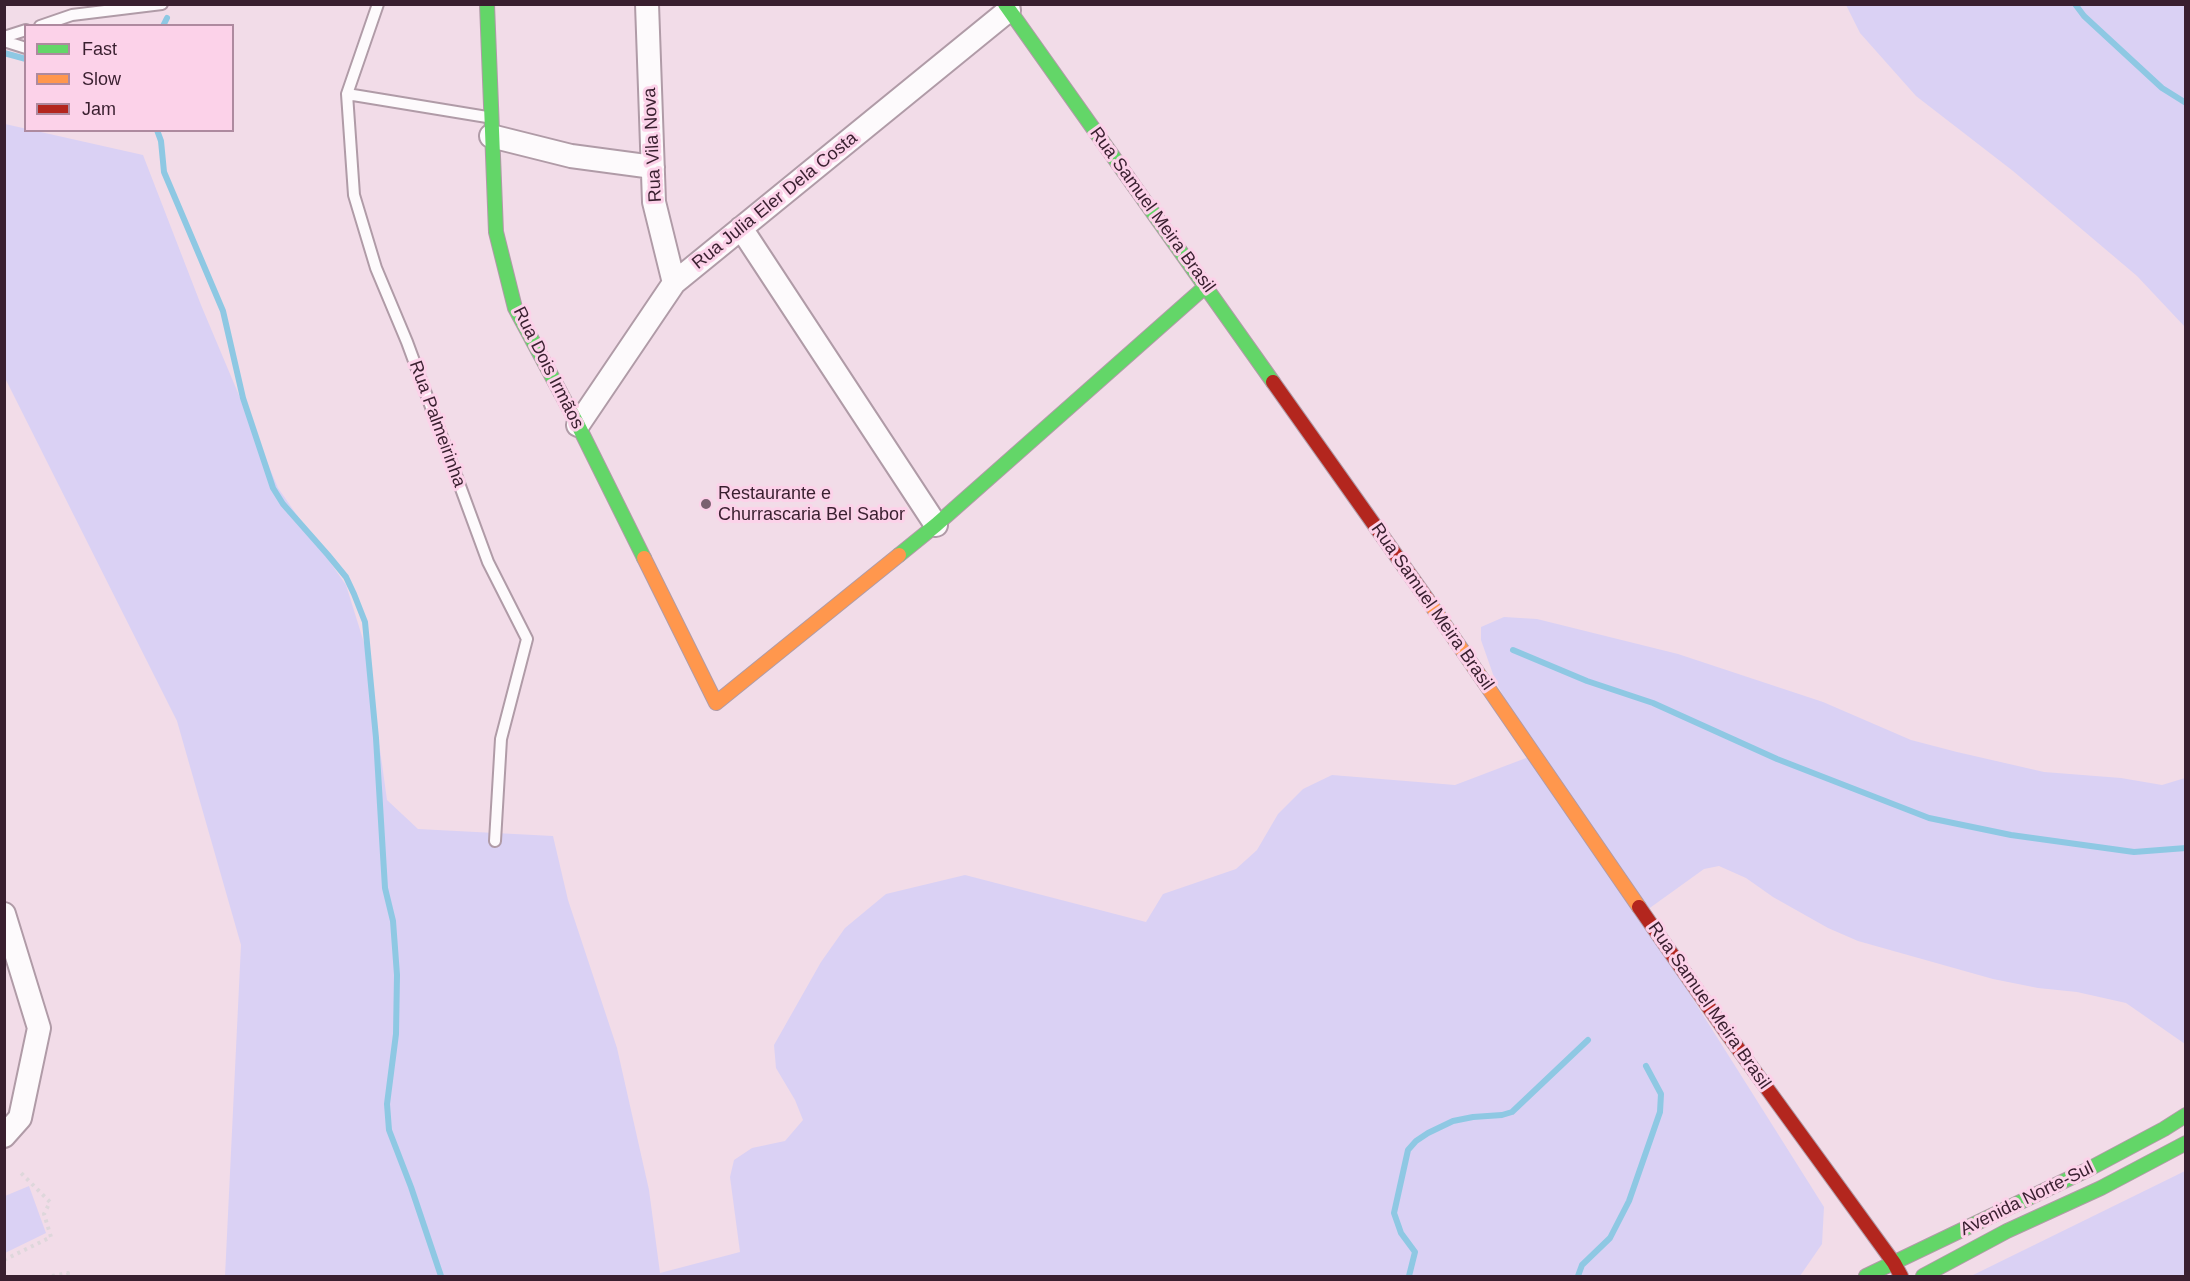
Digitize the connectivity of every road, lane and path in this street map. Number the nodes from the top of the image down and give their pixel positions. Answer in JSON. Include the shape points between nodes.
{"nodes":[{"id":1,"x":162,"y":4,"type":"edge"},
{"id":2,"x":378,"y":4,"type":"edge"},
{"id":3,"x":487,"y":4,"type":"edge"},
{"id":4,"x":647,"y":4,"type":"edge"},
{"id":5,"x":1007,"y":7,"type":"edge"},
{"id":6,"x":46,"y":24,"type":"edge"},
{"id":7,"x":24,"y":31,"type":"edge"},
{"id":8,"x":4,"y":39,"type":"edge"},
{"id":9,"x":24,"y":47,"type":"edge"},
{"id":10,"x":347,"y":94,"type":"junction"},
{"id":11,"x":491,"y":127,"type":"junction"},
{"id":12,"x":653,"y":167,"type":"junction"},
{"id":13,"x":741,"y":228,"type":"junction"},
{"id":14,"x":674,"y":283,"type":"junction"},
{"id":15,"x":1206,"y":286,"type":"junction"},
{"id":16,"x":578,"y":425,"type":"junction"},
{"id":17,"x":936,"y":525,"type":"junction"},
{"id":18,"x":495,"y":841,"type":"dead end"},
{"id":19,"x":4,"y":914,"type":"edge"},
{"id":20,"x":2186,"y":1115,"type":"edge"},
{"id":21,"x":4,"y":1136,"type":"edge"},
{"id":22,"x":2186,"y":1143,"type":"edge"},
{"id":23,"x":19,"y":1171,"type":"dead end"},
{"id":24,"x":1855,"y":1211,"type":"junction"},
{"id":25,"x":1862,"y":1241,"type":"dead end"},
{"id":26,"x":1864,"y":1259,"type":"dead end"},
{"id":27,"x":4,"y":1260,"type":"edge"},
{"id":28,"x":1894,"y":1263,"type":"junction"},
{"id":29,"x":52,"y":1276,"type":"edge"},
{"id":30,"x":68,"y":1276,"type":"edge"},
{"id":31,"x":1865,"y":1276,"type":"edge"},
{"id":32,"x":1901,"y":1276,"type":"edge"},
{"id":33,"x":1923,"y":1276,"type":"edge"}],
"edges":[{"from":1,"to":6,"type":"lane","via":[[72,15]]},
{"from":2,"to":10,"type":"lane","name":"Rua Palmeirinha"},
{"from":3,"to":11,"type":"street","name":"Rua Dois Irmãos"},
{"from":4,"to":12,"type":"street","name":"Rua Vila Nova"},
{"from":5,"to":13,"type":"street","name":"Rua Julia Eler Dela Costa"},
{"from":5,"to":15,"type":"street","name":"Rua Samuel Meira Brasil"},
{"from":7,"to":8,"type":"lane"},
{"from":8,"to":9,"type":"lane"},
{"from":10,"to":11,"type":"lane"},
{"from":10,"to":18,"type":"lane","name":"Rua Palmeirinha","via":[[354,195],[376,268],[488,562],[527,639],[501,740]]},
{"from":11,"to":12,"type":"street","via":[[571,156]]},
{"from":11,"to":16,"type":"street","name":"Rua Dois Irmãos","via":[[496,232],[515,308]]},
{"from":12,"to":14,"type":"street","name":"Rua Vila Nova","via":[[654,202]]},
{"from":13,"to":14,"type":"street","name":"Rua Julia Eler Dela Costa"},
{"from":13,"to":17,"type":"street"},
{"from":14,"to":16,"type":"street","name":"Rua Julia Eler Dela Costa"},
{"from":15,"to":17,"type":"street"},
{"from":15,"to":24,"type":"street","name":"Rua Samuel Meira Brasil"},
{"from":16,"to":17,"type":"street","name":"Rua Dois Irmãos","via":[[716,704]]},
{"from":19,"to":21,"type":"street","via":[[39,1028],[20,1118]]},
{"from":20,"to":28,"type":"street","name":"Avenida Norte-Sul","via":[[2087,1170]]},
{"from":22,"to":33,"type":"street","name":"Avenida Norte-Sul"},
{"from":23,"to":27,"type":"path","via":[[50,1202],[44,1214],[51,1237]]},
{"from":24,"to":25,"type":"street","name":"Rua Samuel Meira Brasil"},
{"from":24,"to":28,"type":"street","name":"Rua Samuel Meira Brasil"},
{"from":26,"to":31,"type":"street"},
{"from":28,"to":31,"type":"street","name":"Avenida Norte-Sul"},
{"from":28,"to":32,"type":"street","name":"Rua Samuel Meira Brasil"},
{"from":29,"to":30,"type":"path"}]}
